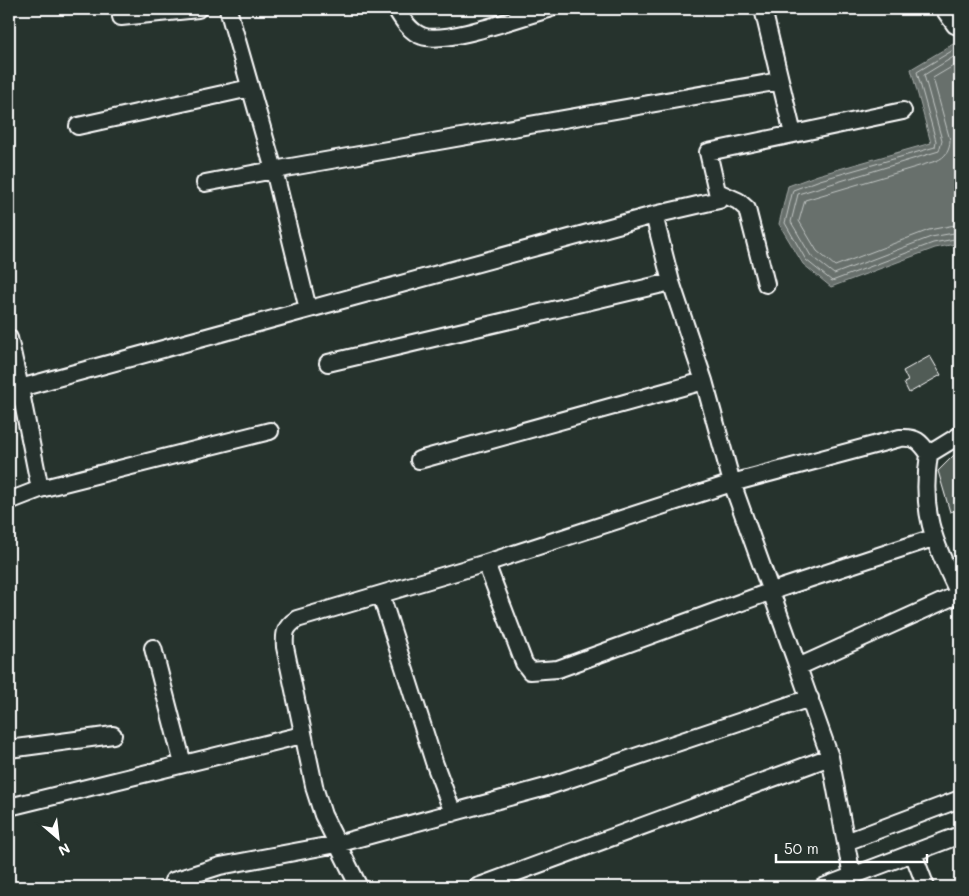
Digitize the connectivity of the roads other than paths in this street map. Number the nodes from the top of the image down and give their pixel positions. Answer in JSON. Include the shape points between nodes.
{"nodes":[{"id":1,"x":198,"y":9,"type":"edge"},
{"id":2,"x":228,"y":9,"type":"edge"},
{"id":3,"x":396,"y":9,"type":"edge"},
{"id":4,"x":549,"y":9,"type":"edge"},
{"id":5,"x":763,"y":9,"type":"edge"},
{"id":6,"x":944,"y":9,"type":"edge"},
{"id":7,"x":121,"y":17,"type":"dead end"},
{"id":8,"x":960,"y":26,"type":"edge"},
{"id":9,"x":780,"y":81,"type":"junction"},
{"id":10,"x":250,"y":88,"type":"junction"},
{"id":11,"x":903,"y":111,"type":"dead end"},
{"id":12,"x":78,"y":126,"type":"dead end"},
{"id":13,"x":793,"y":134,"type":"junction"},
{"id":14,"x":274,"y":170,"type":"junction"},
{"id":15,"x":205,"y":183,"type":"dead end"},
{"id":16,"x":718,"y":192,"type":"junction"},
{"id":17,"x":654,"y":215,"type":"junction"},
{"id":18,"x":671,"y":282,"type":"junction"},
{"id":19,"x":766,"y":284,"type":"dead end"},
{"id":20,"x":308,"y":309,"type":"junction"},
{"id":21,"x":9,"y":338,"type":"edge"},
{"id":22,"x":328,"y":363,"type":"dead end"},
{"id":23,"x":704,"y":381,"type":"junction"},
{"id":24,"x":20,"y":388,"type":"junction"},
{"id":25,"x":270,"y":430,"type":"dead end"},
{"id":26,"x":960,"y":435,"type":"edge"},
{"id":27,"x":928,"y":454,"type":"junction"},
{"id":28,"x":419,"y":460,"type":"dead end"},
{"id":29,"x":732,"y":483,"type":"junction"},
{"id":30,"x":40,"y":489,"type":"junction"},
{"id":31,"x":9,"y":501,"type":"edge"},
{"id":32,"x":933,"y":538,"type":"junction"},
{"id":33,"x":486,"y":563,"type":"junction"},
{"id":34,"x":772,"y":591,"type":"junction"},
{"id":35,"x":381,"y":595,"type":"junction"},
{"id":36,"x":960,"y":596,"type":"edge"},
{"id":37,"x":153,"y":648,"type":"dead end"},
{"id":38,"x":798,"y":667,"type":"junction"},
{"id":39,"x":810,"y":698,"type":"junction"},
{"id":40,"x":113,"y":735,"type":"dead end"},
{"id":41,"x":302,"y":735,"type":"junction"},
{"id":42,"x":10,"y":744,"type":"edge"},
{"id":43,"x":830,"y":756,"type":"junction"},
{"id":44,"x":183,"y":764,"type":"junction"},
{"id":45,"x":960,"y":799,"type":"edge"},
{"id":46,"x":9,"y":807,"type":"edge"},
{"id":47,"x":453,"y":813,"type":"junction"},
{"id":48,"x":960,"y":835,"type":"edge"},
{"id":49,"x":846,"y":842,"type":"junction"},
{"id":50,"x":338,"y":844,"type":"junction"},
{"id":51,"x":914,"y":853,"type":"junction"},
{"id":52,"x":852,"y":876,"type":"junction"},
{"id":53,"x":173,"y":881,"type":"dead end"},
{"id":54,"x":831,"y":886,"type":"edge"},
{"id":55,"x":359,"y":887,"type":"edge"},
{"id":56,"x":477,"y":887,"type":"edge"},
{"id":57,"x":926,"y":887,"type":"edge"}],
"edges":[{"from":1,"to":7,"type":"street"},
{"from":2,"to":10,"type":"street"},
{"from":3,"to":4,"type":"street","via":[[406,25],[422,36],[446,38]]},
{"from":5,"to":9,"type":"street"},
{"from":6,"to":8,"type":"street","via":[[955,25]]},
{"from":9,"to":13,"type":"street"},
{"from":9,"to":14,"type":"street"},
{"from":10,"to":12,"type":"street"},
{"from":10,"to":14,"type":"street"},
{"from":11,"to":13,"type":"street"},
{"from":13,"to":16,"type":"street","via":[[708,152]]},
{"from":14,"to":15,"type":"street"},
{"from":14,"to":20,"type":"street"},
{"from":16,"to":17,"type":"street","via":[[719,200]]},
{"from":16,"to":19,"type":"street","via":[[747,209]]},
{"from":17,"to":18,"type":"street"},
{"from":17,"to":20,"type":"street"},
{"from":18,"to":22,"type":"street"},
{"from":18,"to":23,"type":"street"},
{"from":20,"to":24,"type":"street"},
{"from":21,"to":24,"type":"street"},
{"from":23,"to":28,"type":"street"},
{"from":23,"to":29,"type":"street"},
{"from":24,"to":30,"type":"street"},
{"from":25,"to":30,"type":"street"},
{"from":26,"to":27,"type":"street"},
{"from":27,"to":29,"type":"street","via":[[920,440],[900,438]]},
{"from":27,"to":32,"type":"street","via":[[925,496]]},
{"from":29,"to":33,"type":"street"},
{"from":29,"to":34,"type":"street"},
{"from":30,"to":31,"type":"street"},
{"from":32,"to":34,"type":"street"},
{"from":32,"to":36,"type":"street"},
{"from":33,"to":34,"type":"street","via":[[518,649],[530,670],[558,669]]},
{"from":33,"to":35,"type":"street"},
{"from":34,"to":38,"type":"street"},
{"from":35,"to":41,"type":"street","via":[[296,619],[287,625],[285,647]]},
{"from":35,"to":47,"type":"street"},
{"from":36,"to":38,"type":"street"},
{"from":37,"to":44,"type":"street"},
{"from":38,"to":39,"type":"street"},
{"from":39,"to":43,"type":"street"},
{"from":39,"to":47,"type":"street","via":[[546,787]]},
{"from":40,"to":42,"type":"street"},
{"from":41,"to":44,"type":"street"},
{"from":41,"to":50,"type":"street","via":[[315,790]]},
{"from":43,"to":49,"type":"street"},
{"from":43,"to":56,"type":"street"},
{"from":44,"to":46,"type":"street"},
{"from":45,"to":49,"type":"street"},
{"from":47,"to":50,"type":"street"},
{"from":48,"to":51,"type":"street"},
{"from":49,"to":52,"type":"street"},
{"from":50,"to":53,"type":"street","via":[[220,866]]},
{"from":50,"to":55,"type":"street"},
{"from":51,"to":52,"type":"street"},
{"from":51,"to":57,"type":"street"},
{"from":52,"to":54,"type":"street"}]}
